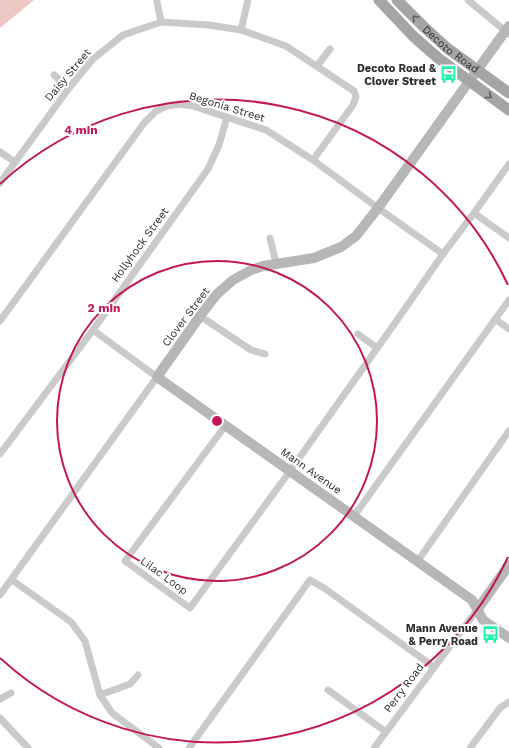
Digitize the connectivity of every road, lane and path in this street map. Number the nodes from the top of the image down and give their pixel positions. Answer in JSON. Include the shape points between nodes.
{"nodes":[{"id":1,"x":248,"y":0,"type":"edge"},
{"id":2,"x":379,"y":0,"type":"edge"},
{"id":3,"x":397,"y":0,"type":"edge"},
{"id":4,"x":468,"y":0,"type":"edge"},
{"id":5,"x":157,"y":2,"type":"dead end"},
{"id":6,"x":161,"y":22,"type":"junction"},
{"id":7,"x":241,"y":30,"type":"junction"},
{"id":8,"x":508,"y":30,"type":"edge"},
{"id":9,"x":330,"y":49,"type":"dead end"},
{"id":10,"x":317,"y":66,"type":"junction"},
{"id":11,"x":477,"y":70,"type":"junction"},
{"id":12,"x":54,"y":75,"type":"dead end"},
{"id":13,"x":469,"y":81,"type":"junction"},
{"id":14,"x":69,"y":88,"type":"junction"},
{"id":15,"x":509,"y":93,"type":"edge"},
{"id":16,"x":509,"y":110,"type":"edge"},
{"id":17,"x":227,"y":117,"type":"junction"},
{"id":18,"x":0,"y":152,"type":"edge"},
{"id":19,"x":313,"y":160,"type":"junction"},
{"id":20,"x":16,"y":162,"type":"junction"},
{"id":21,"x":509,"y":164,"type":"edge"},
{"id":22,"x":0,"y":183,"type":"edge"},
{"id":23,"x":378,"y":208,"type":"junction"},
{"id":24,"x":474,"y":213,"type":"junction"},
{"id":25,"x":270,"y":238,"type":"dead end"},
{"id":26,"x":509,"y":238,"type":"edge"},
{"id":27,"x":443,"y":254,"type":"junction"},
{"id":28,"x":276,"y":264,"type":"junction"},
{"id":29,"x":509,"y":300,"type":"edge"},
{"id":30,"x":200,"y":316,"type":"junction"},
{"id":31,"x":495,"y":319,"type":"junction"},
{"id":32,"x":0,"y":320,"type":"edge"},
{"id":33,"x":509,"y":329,"type":"edge"},
{"id":34,"x":93,"y":330,"type":"junction"},
{"id":35,"x":358,"y":334,"type":"dead end"},
{"id":36,"x":377,"y":348,"type":"junction"},
{"id":37,"x":265,"y":354,"type":"dead end"},
{"id":38,"x":157,"y":377,"type":"junction"},
{"id":39,"x":225,"y":426,"type":"junction"},
{"id":40,"x":509,"y":431,"type":"edge"},
{"id":41,"x":0,"y":454,"type":"edge"},
{"id":42,"x":290,"y":471,"type":"junction"},
{"id":43,"x":354,"y":516,"type":"junction"},
{"id":44,"x":417,"y":562,"type":"junction"},
{"id":45,"x":509,"y":565,"type":"edge"},
{"id":46,"x":12,"y":580,"type":"junction"},
{"id":47,"x":0,"y":595,"type":"edge"},
{"id":48,"x":477,"y":610,"type":"junction"},
{"id":49,"x":509,"y":638,"type":"edge"},
{"id":50,"x":434,"y":667,"type":"junction"},
{"id":51,"x":138,"y":676,"type":"dead end"},
{"id":52,"x":328,"y":690,"type":"dead end"},
{"id":53,"x":11,"y":693,"type":"dead end"},
{"id":54,"x":100,"y":695,"type":"junction"},
{"id":55,"x":0,"y":699,"type":"edge"},
{"id":56,"x":509,"y":702,"type":"edge"},
{"id":57,"x":0,"y":718,"type":"edge"},
{"id":58,"x":386,"y":732,"type":"junction"},
{"id":59,"x":150,"y":742,"type":"junction"},
{"id":60,"x":28,"y":748,"type":"edge"},
{"id":61,"x":145,"y":748,"type":"edge"},
{"id":62,"x":159,"y":748,"type":"edge"},
{"id":63,"x":189,"y":748,"type":"edge"},
{"id":64,"x":374,"y":748,"type":"edge"},
{"id":65,"x":470,"y":748,"type":"edge"}],
"edges":[{"from":1,"to":7,"type":"street"},
{"from":2,"to":13,"type":"main road","name":"Decoto Road","via":[[413,36]]},
{"from":11,"to":3,"type":"main road","name":"Decoto Road","one_way":true,"via":[[447,48]]},
{"from":4,"to":8,"type":"street"},
{"from":5,"to":6,"type":"street"},
{"from":6,"to":7,"type":"street","name":"Daisy Street"},
{"from":6,"to":14,"type":"street","name":"Daisy Street","via":[[123,35],[93,59]]},
{"from":7,"to":10,"type":"street","name":"Daisy Street","via":[[286,46]]},
{"from":8,"to":11,"type":"street","name":"Clover Street"},
{"from":9,"to":10,"type":"street"},
{"from":10,"to":19,"type":"street","name":"Daisy Street","via":[[354,91],[356,98]]},
{"from":11,"to":13,"type":"street","name":"Clover Street"},
{"from":11,"to":15,"type":"main road","name":"Decoto Road"},
{"from":12,"to":14,"type":"street"},
{"from":13,"to":16,"type":"main road","name":"Decoto Road","one_way":true},
{"from":13,"to":23,"type":"street","name":"Clover Street"},
{"from":14,"to":20,"type":"street","name":"Daisy Street"},
{"from":17,"to":19,"type":"street","name":"Begonia Street","via":[[266,130]]},
{"from":17,"to":32,"type":"street","name":"Begonia Street","via":[[179,104],[156,111],[144,123]]},
{"from":17,"to":34,"type":"street","name":"Hollyhock Street","via":[[219,145],[208,169]]},
{"from":18,"to":20,"type":"street"},
{"from":19,"to":23,"type":"street","name":"Begonia Street"},
{"from":20,"to":22,"type":"street","name":"Daisy Street"},
{"from":21,"to":24,"type":"street"},
{"from":23,"to":27,"type":"street","name":"Begonia Street"},
{"from":23,"to":28,"type":"street","name":"Clover Street","via":[[356,236],[341,247],[314,258]]},
{"from":24,"to":26,"type":"street"},
{"from":24,"to":27,"type":"street"},
{"from":25,"to":28,"type":"street"},
{"from":27,"to":36,"type":"street"},
{"from":28,"to":30,"type":"street","name":"Clover Street","via":[[251,270],[233,280],[217,294]]},
{"from":29,"to":31,"type":"street"},
{"from":30,"to":37,"type":"street","via":[[251,350]]},
{"from":30,"to":38,"type":"street","name":"Clover Street"},
{"from":31,"to":33,"type":"street"},
{"from":31,"to":43,"type":"street"},
{"from":34,"to":38,"type":"street","name":"Mann Avenue"},
{"from":34,"to":41,"type":"street","name":"Hollyhock Street"},
{"from":35,"to":36,"type":"street"},
{"from":36,"to":42,"type":"street"},
{"from":38,"to":39,"type":"street","name":"Mann Avenue"},
{"from":38,"to":46,"type":"street","name":"Clover Street"},
{"from":39,"to":42,"type":"street","name":"Mann Avenue"},
{"from":39,"to":42,"type":"street","name":"Lilac Loop","via":[[125,561],[190,608]]},
{"from":40,"to":44,"type":"street"},
{"from":42,"to":43,"type":"street","name":"Mann Avenue"},
{"from":43,"to":44,"type":"street","name":"Mann Avenue"},
{"from":44,"to":48,"type":"street","name":"Mann Avenue","via":[[472,600]]},
{"from":45,"to":48,"type":"street","name":"Perry Road"},
{"from":46,"to":47,"type":"street","name":"Clover Street"},
{"from":46,"to":54,"type":"street","via":[[71,622],[85,641]]},
{"from":48,"to":49,"type":"street","name":"Mann Avenue","via":[[483,620]]},
{"from":48,"to":50,"type":"street","name":"Perry Road"},
{"from":50,"to":58,"type":"street","name":"Perry Road"},
{"from":50,"to":63,"type":"street","via":[[310,580]]},
{"from":51,"to":54,"type":"street","via":[[130,684]]},
{"from":52,"to":58,"type":"street"},
{"from":53,"to":55,"type":"street"},
{"from":54,"to":59,"type":"street","via":[[112,713]]},
{"from":56,"to":65,"type":"street","via":[[500,708]]},
{"from":57,"to":60,"type":"street"},
{"from":58,"to":64,"type":"street","name":"Perry Road"},
{"from":59,"to":61,"type":"street"},
{"from":59,"to":62,"type":"street"}]}
